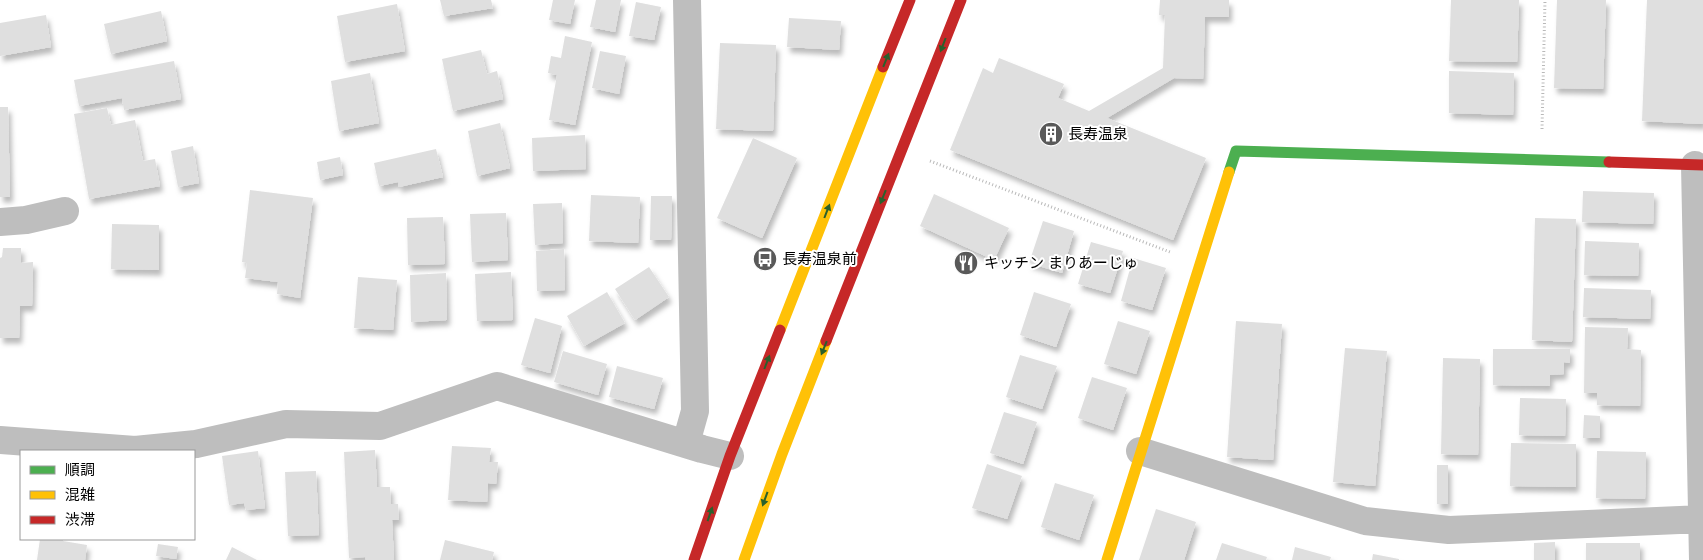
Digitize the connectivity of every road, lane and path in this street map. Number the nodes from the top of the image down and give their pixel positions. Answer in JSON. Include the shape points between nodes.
{"nodes":[{"id":1,"x":688,"y":0,"type":"edge"},
{"id":2,"x":910,"y":0,"type":"edge"},
{"id":3,"x":961,"y":0,"type":"edge"},
{"id":4,"x":1545,"y":0,"type":"edge"},
{"id":5,"x":1542,"y":129,"type":"dead end"},
{"id":6,"x":928,"y":160,"type":"dead end"},
{"id":7,"x":1699,"y":165,"type":"edge"},
{"id":8,"x":65,"y":210,"type":"dead end"},
{"id":9,"x":0,"y":222,"type":"edge"},
{"id":10,"x":1174,"y":254,"type":"dead end"},
{"id":11,"x":0,"y":440,"type":"edge"},
{"id":12,"x":686,"y":444,"type":"junction"},
{"id":13,"x":1140,"y":451,"type":"junction"},
{"id":14,"x":730,"y":456,"type":"junction"},
{"id":15,"x":1703,"y":519,"type":"edge"},
{"id":16,"x":694,"y":560,"type":"edge"},
{"id":17,"x":744,"y":560,"type":"edge"},
{"id":18,"x":1107,"y":560,"type":"edge"},
{"id":19,"x":1703,"y":560,"type":"edge"}],
"edges":[{"from":1,"to":12,"type":"street","via":[[695,411]]},
{"from":14,"to":2,"type":"street","one_way":true},
{"from":3,"to":17,"type":"street","one_way":true,"via":[[782,454]]},
{"from":4,"to":5,"type":"path"},
{"from":6,"to":10,"type":"path"},
{"from":7,"to":13,"type":"street","via":[[1236,152]]},
{"from":7,"to":15,"type":"street"},
{"from":8,"to":9,"type":"street","via":[[26,220]]},
{"from":11,"to":12,"type":"street","via":[[136,450],[196,444],[286,424],[380,426],[497,386]]},
{"from":12,"to":14,"type":"street"},
{"from":13,"to":15,"type":"street","via":[[1366,521],[1449,530]]},
{"from":13,"to":18,"type":"street"},
{"from":16,"to":14,"type":"street","one_way":true},
{"from":15,"to":19,"type":"street"}]}
